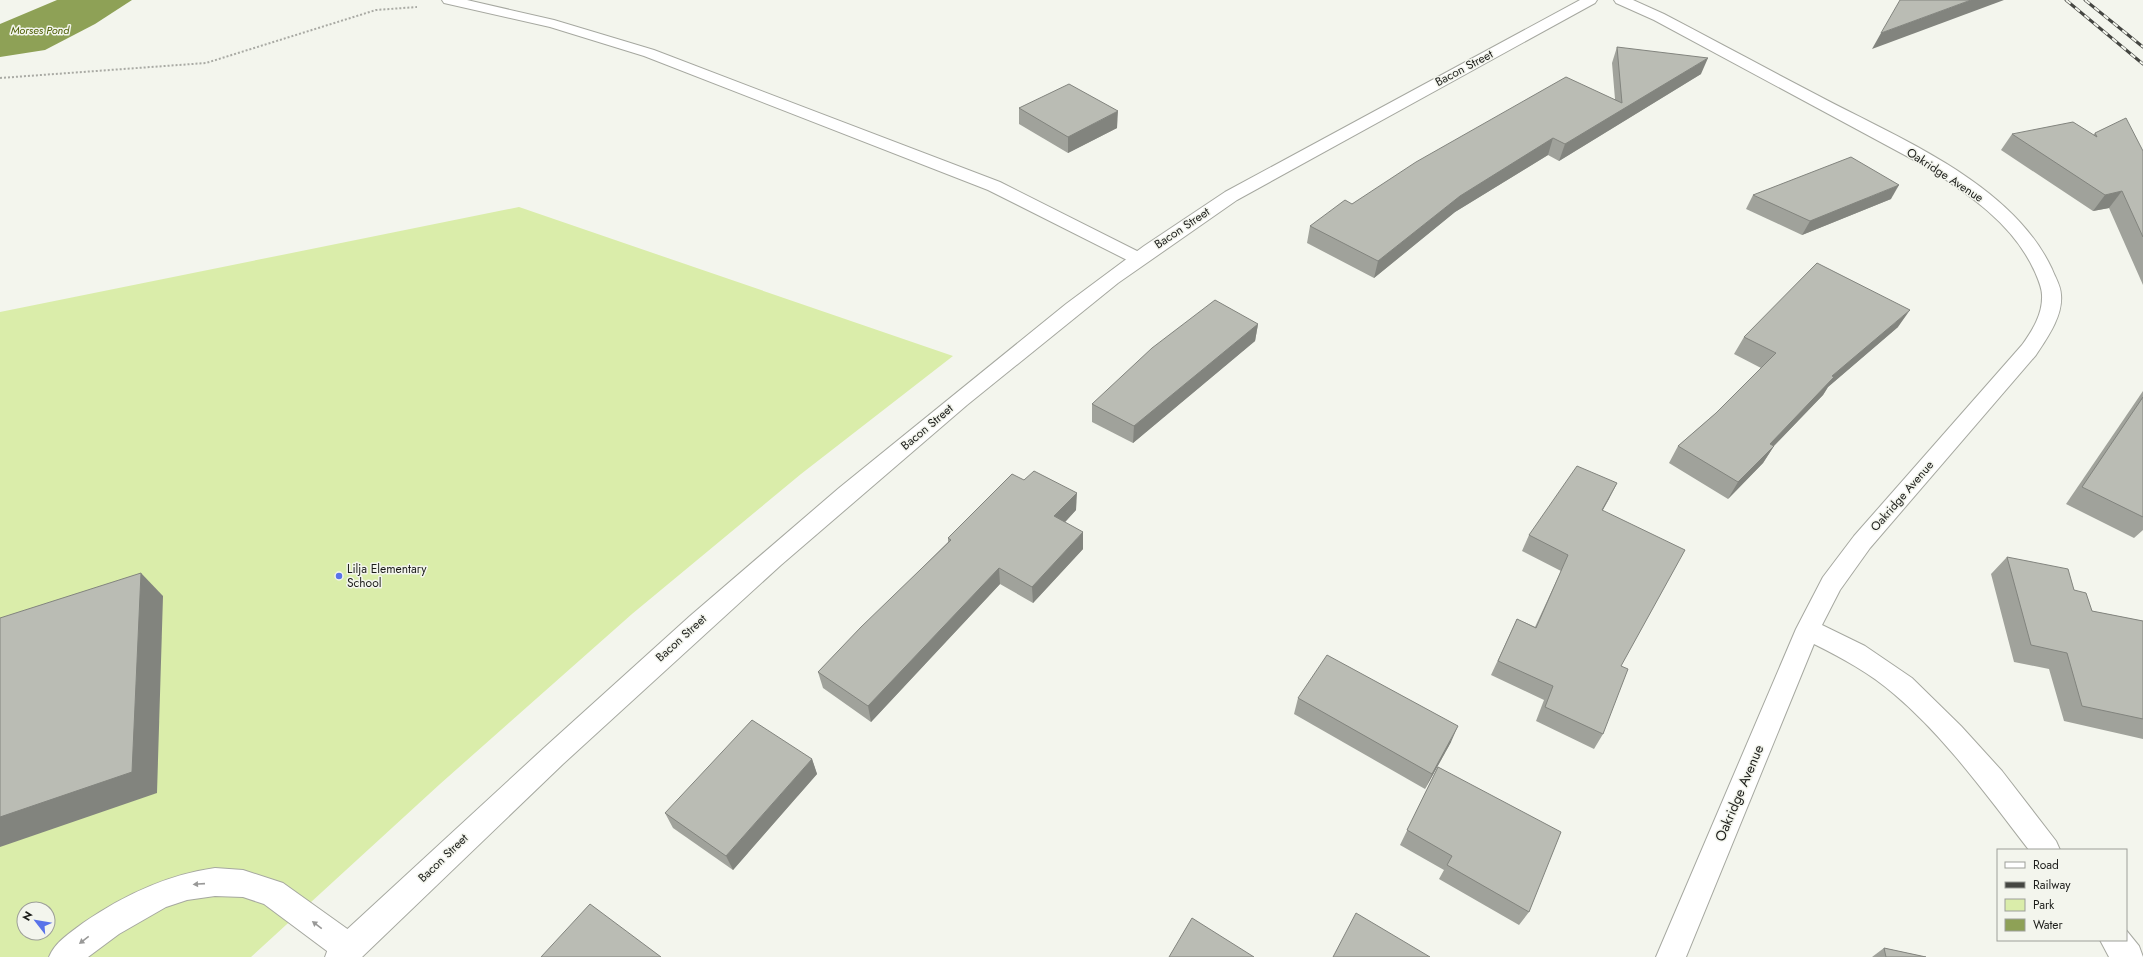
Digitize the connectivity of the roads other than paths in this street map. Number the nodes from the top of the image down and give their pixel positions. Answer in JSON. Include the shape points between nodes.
{"nodes":[{"id":1,"x":449,"y":0,"type":"edge"},
{"id":2,"x":1590,"y":0,"type":"edge"},
{"id":3,"x":1621,"y":0,"type":"edge"},
{"id":4,"x":1138,"y":258,"type":"junction"},
{"id":5,"x":1808,"y":629,"type":"junction"},
{"id":6,"x":2045,"y":849,"type":"edge"},
{"id":7,"x":2116,"y":941,"type":"edge"},
{"id":8,"x":344,"y":953,"type":"edge"},
{"id":9,"x":64,"y":957,"type":"edge"},
{"id":10,"x":1671,"y":957,"type":"edge"},
{"id":11,"x":2128,"y":957,"type":"edge"}],
"edges":[{"from":1,"to":4,"type":"street","via":[[562,26],[671,62],[994,186]]},
{"from":2,"to":4,"type":"street","name":"Bacon Street","via":[[1282,167],[1192,221]]},
{"from":3,"to":5,"type":"street","name":"Oakridge Avenue","via":[[1659,16],[1903,147],[1969,187],[2003,215],[2024,239],[2041,265],[2052,294],[2047,322],[2029,350],[1862,542],[1831,584]]},
{"from":4,"to":8,"type":"street","name":"Bacon Street","via":[[1046,329],[840,499],[674,644],[484,819]]},
{"from":5,"to":6,"type":"street","via":[[1856,653],[1903,686],[1952,734],[1987,774]]},
{"from":5,"to":10,"type":"street","name":"Oakridge Avenue"},
{"from":7,"to":11,"type":"street"},
{"from":8,"to":9,"type":"street","one_way":true,"via":[[270,892],[234,882],[188,885],[136,906],[86,938]]}]}
